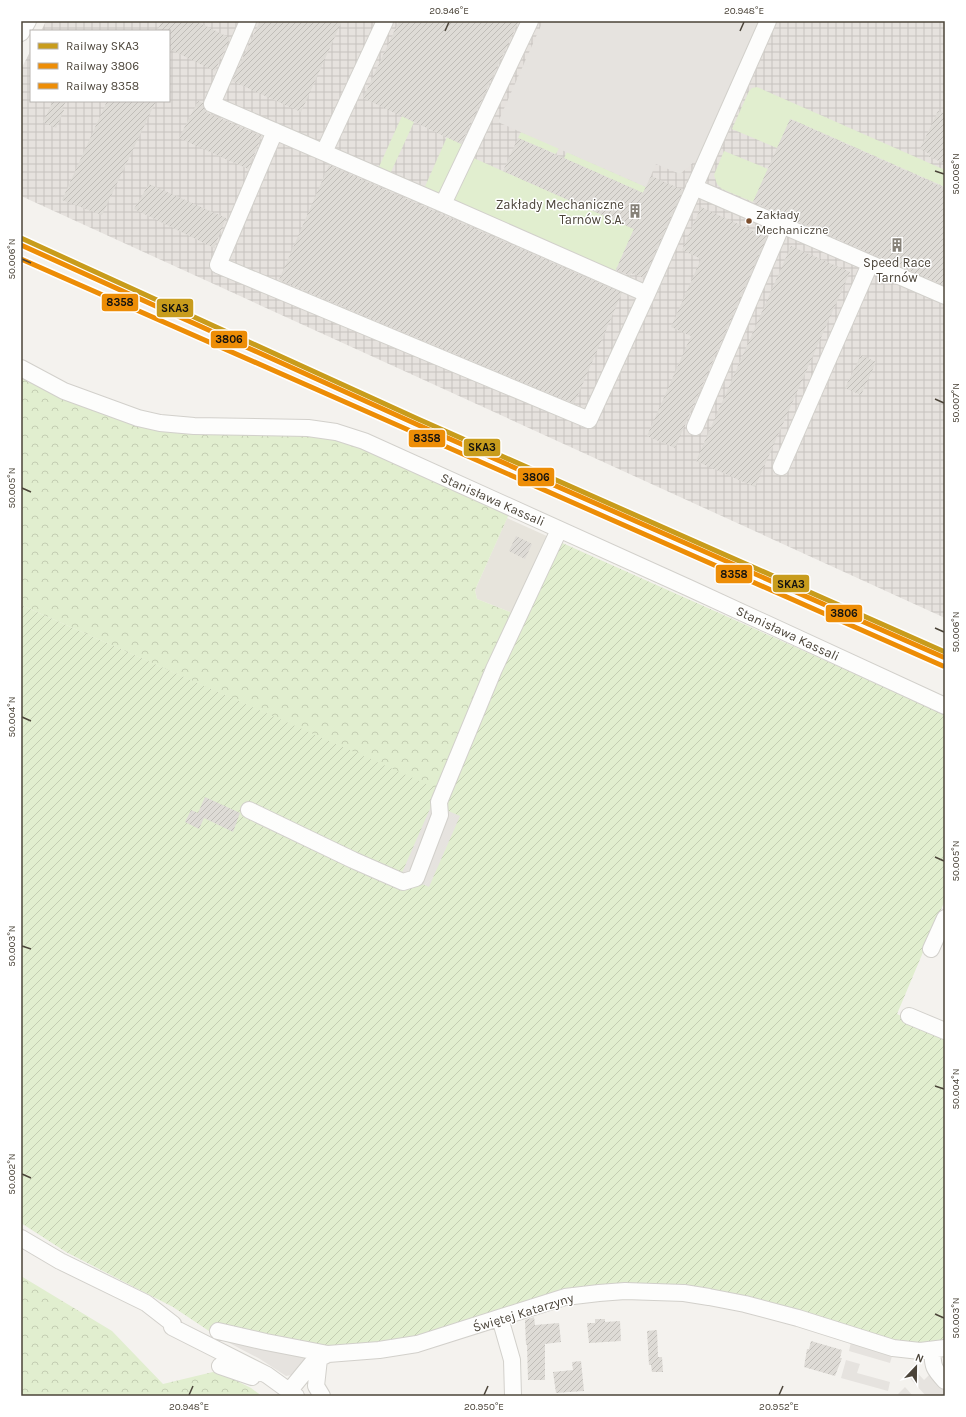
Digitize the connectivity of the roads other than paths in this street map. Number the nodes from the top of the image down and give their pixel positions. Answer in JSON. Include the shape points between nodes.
{"nodes":[{"id":1,"x":28,"y":21,"type":"edge"},
{"id":2,"x":248,"y":21,"type":"edge"},
{"id":3,"x":385,"y":21,"type":"edge"},
{"id":4,"x":530,"y":21,"type":"edge"},
{"id":5,"x":768,"y":21,"type":"edge"},
{"id":6,"x":21,"y":33,"type":"edge"},
{"id":7,"x":275,"y":131,"type":"junction"},
{"id":8,"x":324,"y":152,"type":"junction"},
{"id":9,"x":694,"y":187,"type":"junction"},
{"id":10,"x":443,"y":204,"type":"junction"},
{"id":11,"x":782,"y":225,"type":"junction"},
{"id":12,"x":870,"y":264,"type":"junction"},
{"id":13,"x":647,"y":294,"type":"junction"},
{"id":14,"x":945,"y":296,"type":"edge"},
{"id":15,"x":21,"y":368,"type":"edge"},
{"id":16,"x":695,"y":427,"type":"dead end"},
{"id":17,"x":781,"y":467,"type":"dead end"},
{"id":18,"x":559,"y":530,"type":"junction"},
{"id":19,"x":945,"y":706,"type":"edge"},
{"id":20,"x":249,"y":810,"type":"dead end"},
{"id":21,"x":945,"y":918,"type":"edge"},
{"id":22,"x":931,"y":949,"type":"dead end"},
{"id":23,"x":909,"y":1016,"type":"dead end"},
{"id":24,"x":945,"y":1031,"type":"edge"},
{"id":25,"x":21,"y":1238,"type":"edge"},
{"id":26,"x":500,"y":1318,"type":"junction"},
{"id":27,"x":218,"y":1331,"type":"dead end"},
{"id":28,"x":939,"y":1349,"type":"edge"},
{"id":29,"x":323,"y":1356,"type":"junction"},
{"id":30,"x":220,"y":1366,"type":"dead end"},
{"id":31,"x":274,"y":1380,"type":"junction"},
{"id":32,"x":945,"y":1381,"type":"edge"},
{"id":33,"x":293,"y":1394,"type":"edge"},
{"id":34,"x":322,"y":1396,"type":"edge"},
{"id":35,"x":513,"y":1396,"type":"edge"}],
"edges":[{"from":1,"to":6,"type":"street"},
{"from":2,"to":7,"type":"street","via":[[212,104]]},
{"from":3,"to":8,"type":"street"},
{"from":4,"to":10,"type":"street"},
{"from":5,"to":9,"type":"street"},
{"from":7,"to":8,"type":"street"},
{"from":7,"to":13,"type":"street","via":[[218,265],[589,420]]},
{"from":8,"to":10,"type":"street"},
{"from":9,"to":11,"type":"street"},
{"from":9,"to":13,"type":"street"},
{"from":10,"to":13,"type":"street"},
{"from":11,"to":12,"type":"street"},
{"from":11,"to":16,"type":"street"},
{"from":12,"to":14,"type":"street"},
{"from":12,"to":17,"type":"street"},
{"from":15,"to":18,"type":"street","name":"Stanisława Kassali","via":[[64,391],[160,424],[308,428],[336,432],[364,441]]},
{"from":18,"to":19,"type":"street","name":"Stanisława Kassali"},
{"from":18,"to":20,"type":"street","via":[[494,669],[439,802],[440,815],[416,878],[403,882]]},
{"from":21,"to":22,"type":"street"},
{"from":23,"to":24,"type":"street"},
{"from":25,"to":31,"type":"street","via":[[60,1261],[146,1302],[173,1324],[167,1324]]},
{"from":26,"to":28,"type":"street","name":"Świętej Katarzyny","via":[[565,1297],[625,1291],[684,1293],[745,1304],[893,1348],[920,1351]]},
{"from":26,"to":29,"type":"street","name":"Świętej Katarzyny","via":[[417,1344]]},
{"from":26,"to":35,"type":"street","via":[[512,1360]]},
{"from":27,"to":29,"type":"street","name":"Świętej Katarzyny"},
{"from":28,"to":32,"type":"street","via":[[933,1365]]},
{"from":29,"to":33,"type":"street","via":[[313,1362]]},
{"from":29,"to":34,"type":"street","via":[[316,1386]]},
{"from":30,"to":31,"type":"street","via":[[271,1384]]},
{"from":31,"to":33,"type":"street"}]}
